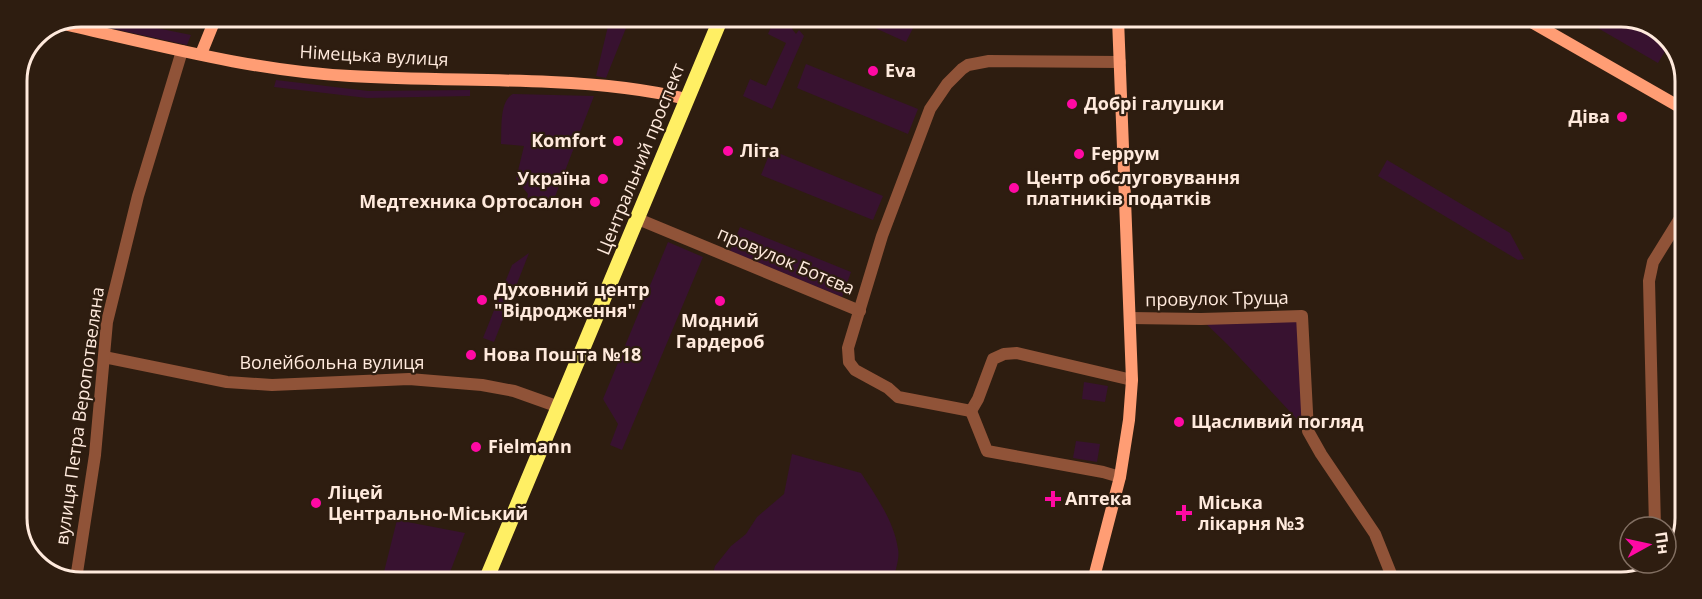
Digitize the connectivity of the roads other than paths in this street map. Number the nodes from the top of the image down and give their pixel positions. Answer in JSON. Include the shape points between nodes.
{"nodes":[{"id":1,"x":78,"y":27,"type":"edge"},
{"id":2,"x":212,"y":27,"type":"edge"},
{"id":3,"x":717,"y":27,"type":"edge"},
{"id":4,"x":1118,"y":27,"type":"edge"},
{"id":5,"x":1540,"y":27,"type":"edge"},
{"id":6,"x":182,"y":51,"type":"junction"},
{"id":7,"x":201,"y":54,"type":"junction"},
{"id":8,"x":1120,"y":62,"type":"junction"},
{"id":9,"x":686,"y":99,"type":"junction"},
{"id":10,"x":1675,"y":104,"type":"edge"},
{"id":11,"x":638,"y":219,"type":"junction"},
{"id":12,"x":1675,"y":227,"type":"edge"},
{"id":13,"x":860,"y":311,"type":"junction"},
{"id":14,"x":1131,"y":318,"type":"junction"},
{"id":15,"x":104,"y":357,"type":"junction"},
{"id":16,"x":1132,"y":380,"type":"junction"},
{"id":17,"x":559,"y":407,"type":"junction"},
{"id":18,"x":971,"y":411,"type":"junction"},
{"id":19,"x":1120,"y":477,"type":"junction"},
{"id":20,"x":1655,"y":515,"type":"edge"},
{"id":21,"x":77,"y":572,"type":"edge"},
{"id":22,"x":489,"y":572,"type":"edge"},
{"id":23,"x":1095,"y":572,"type":"edge"},
{"id":24,"x":1390,"y":572,"type":"edge"}],
"edges":[{"from":1,"to":6,"type":"street","name":"Німецька вулиця"},
{"from":2,"to":7,"type":"street"},
{"from":3,"to":9,"type":"main road","name":"Центральний проспект"},
{"from":4,"to":8,"type":"street"},
{"from":5,"to":10,"type":"street"},
{"from":6,"to":7,"type":"street","name":"Німецька вулиця"},
{"from":6,"to":15,"type":"street","name":"вулиця Петра Веропотвеляна","via":[[132,218],[107,322]]},
{"from":7,"to":9,"type":"street","name":"Німецька вулиця","via":[[321,74],[609,85]]},
{"from":8,"to":13,"type":"street","via":[[997,60],[977,62],[962,69],[930,108],[882,236]]},
{"from":8,"to":14,"type":"street"},
{"from":9,"to":11,"type":"main road","name":"Центральний проспект"},
{"from":11,"to":13,"type":"street","name":"провулок Ботєва"},
{"from":11,"to":17,"type":"main road","name":"Центральний проспект"},
{"from":12,"to":20,"type":"street","via":[[1653,262],[1649,281]]},
{"from":13,"to":18,"type":"street","name":"провулок Ботєва","via":[[848,348],[849,362],[855,370],[898,397]]},
{"from":14,"to":16,"type":"street"},
{"from":14,"to":24,"type":"street","name":"провулок Труща","via":[[1302,316],[1308,431],[1375,534]]},
{"from":15,"to":17,"type":"street","name":"Волейбольна вулиця","via":[[227,382],[409,380],[482,385],[514,391]]},
{"from":15,"to":21,"type":"street","name":"вулиця Петра Веропотвеляна","via":[[95,455]]},
{"from":16,"to":18,"type":"street","via":[[1017,353],[1004,354],[993,358]]},
{"from":16,"to":19,"type":"street"},
{"from":17,"to":22,"type":"main road","name":"Центральний проспект"},
{"from":18,"to":19,"type":"street","via":[[987,451]]},
{"from":19,"to":23,"type":"street"}]}
